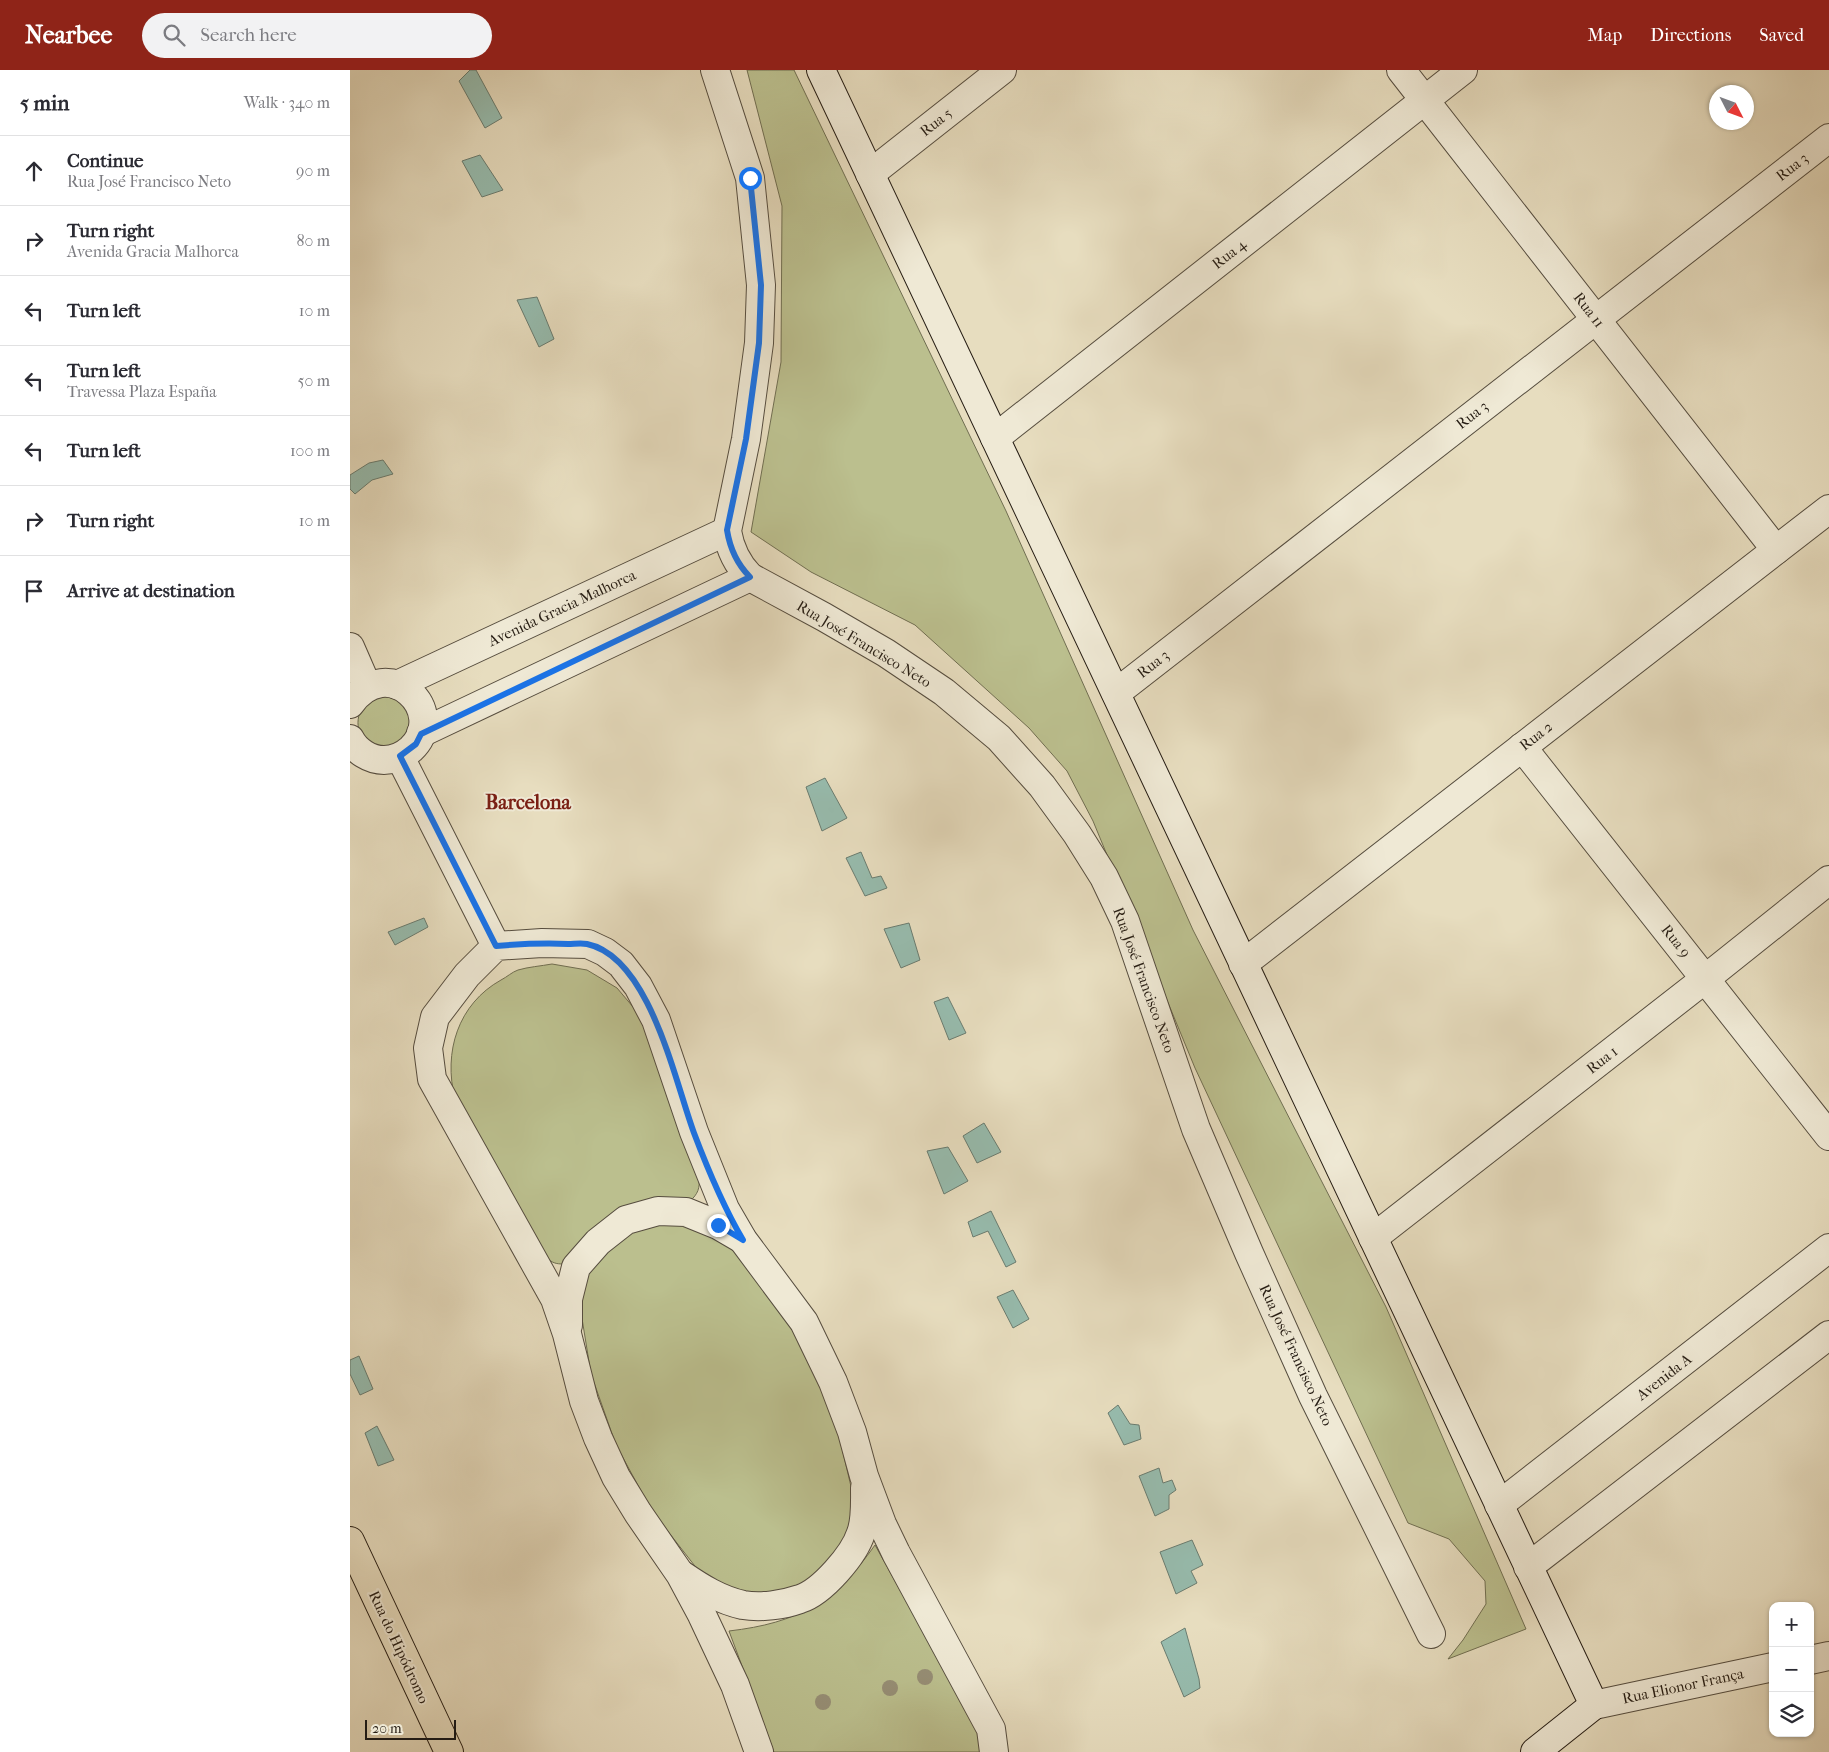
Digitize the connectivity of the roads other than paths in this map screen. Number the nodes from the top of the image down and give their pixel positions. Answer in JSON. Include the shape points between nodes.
{"nodes":[{"id":1,"x":715,"y":70,"type":"edge"},
{"id":2,"x":821,"y":70,"type":"edge"},
{"id":3,"x":1002,"y":70,"type":"edge"},
{"id":4,"x":1401,"y":70,"type":"edge"},
{"id":5,"x":1463,"y":70,"type":"edge"},
{"id":6,"x":1425,"y":100,"type":"junction"},
{"id":7,"x":1829,"y":138,"type":"edge"},
{"id":8,"x":870,"y":174,"type":"junction"},
{"id":9,"x":1596,"y":319,"type":"junction"},
{"id":10,"x":995,"y":438,"type":"junction"},
{"id":11,"x":1829,"y":509,"type":"edge"},
{"id":12,"x":727,"y":530,"type":"junction"},
{"id":13,"x":1776,"y":550,"type":"junction"},
{"id":14,"x":750,"y":577,"type":"junction"},
{"id":15,"x":350,"y":647,"type":"edge"},
{"id":16,"x":398,"y":685,"type":"junction"},
{"id":17,"x":1116,"y":693,"type":"junction"},
{"id":18,"x":358,"y":695,"type":"edge"},
{"id":19,"x":421,"y":734,"type":"junction"},
{"id":20,"x":350,"y":739,"type":"edge"},
{"id":21,"x":1522,"y":747,"type":"junction"},
{"id":22,"x":400,"y":756,"type":"junction"},
{"id":23,"x":360,"y":763,"type":"edge"},
{"id":24,"x":1829,"y":880,"type":"edge"},
{"id":25,"x":496,"y":946,"type":"junction"},
{"id":26,"x":1243,"y":964,"type":"junction"},
{"id":27,"x":1706,"y":979,"type":"junction"},
{"id":28,"x":1829,"y":1136,"type":"edge"},
{"id":29,"x":1373,"y":1238,"type":"junction"},
{"id":30,"x":743,"y":1240,"type":"junction"},
{"id":31,"x":1829,"y":1248,"type":"edge"},
{"id":32,"x":567,"y":1334,"type":"junction"},
{"id":33,"x":1829,"y":1335,"type":"edge"},
{"id":34,"x":864,"y":1476,"type":"junction"},
{"id":35,"x":1499,"y":1505,"type":"junction"},
{"id":36,"x":350,"y":1541,"type":"edge"},
{"id":37,"x":1528,"y":1567,"type":"junction"},
{"id":38,"x":680,"y":1574,"type":"junction"},
{"id":39,"x":1431,"y":1634,"type":"dead end"},
{"id":40,"x":1829,"y":1656,"type":"edge"},
{"id":41,"x":1814,"y":1659,"type":"edge"},
{"id":42,"x":1769,"y":1668,"type":"edge"},
{"id":43,"x":1594,"y":1705,"type":"junction"},
{"id":44,"x":996,"y":1744,"type":"edge"},
{"id":45,"x":1543,"y":1749,"type":"edge"},
{"id":46,"x":449,"y":1752,"type":"edge"},
{"id":47,"x":759,"y":1752,"type":"edge"}],
"edges":[{"from":1,"to":12,"type":"street","name":"Rua José Francisco Neto","via":[[750,178],[761,285],[759,343],[746,439]]},
{"from":2,"to":8,"type":"street"},
{"from":3,"to":8,"type":"street","name":"Rua 5"},
{"from":4,"to":6,"type":"street","name":"Rua 11"},
{"from":5,"to":6,"type":"street","name":"Rua 4"},
{"from":6,"to":9,"type":"street","name":"Rua 11"},
{"from":6,"to":10,"type":"street","name":"Rua 4"},
{"from":7,"to":9,"type":"street","name":"Rua 3"},
{"from":8,"to":10,"type":"street"},
{"from":9,"to":13,"type":"street","name":"Rua 11"},
{"from":9,"to":17,"type":"street","name":"Rua 3"},
{"from":10,"to":17,"type":"street"},
{"from":11,"to":13,"type":"street","name":"Rua 2"},
{"from":12,"to":14,"type":"street","name":"Rua José Francisco Neto","via":[[734,557]]},
{"from":12,"to":16,"type":"street","name":"Avenida Gracia Malhorca"},
{"from":13,"to":21,"type":"street","name":"Rua 2"},
{"from":14,"to":19,"type":"street"},
{"from":14,"to":39,"type":"street","name":"Rua José Francisco Neto","via":[[886,653],[944,692],[999,738],[1042,786],[1104,877],[1125,921],[1196,1129],[1249,1254],[1313,1396]]},
{"from":15,"to":18,"type":"street"},
{"from":16,"to":18,"type":"street","via":[[380,683]]},
{"from":16,"to":19,"type":"street","via":[[414,697],[421,708]]},
{"from":17,"to":26,"type":"street"},
{"from":19,"to":22,"type":"street","via":[[416,744]]},
{"from":20,"to":23,"type":"street","via":[[360,752]]},
{"from":21,"to":26,"type":"street","name":"Rua 2"},
{"from":21,"to":27,"type":"street","name":"Rua 9"},
{"from":22,"to":23,"type":"street"},
{"from":22,"to":25,"type":"street"},
{"from":24,"to":27,"type":"street","name":"Rua 1"},
{"from":25,"to":30,"type":"street","via":[[588,944],[621,964],[638,986],[656,1020],[694,1132],[726,1209]]},
{"from":25,"to":32,"type":"street","via":[[467,975],[435,1017],[428,1048],[432,1079],[555,1298]]},
{"from":26,"to":29,"type":"street"},
{"from":27,"to":28,"type":"street","name":"Rua 9"},
{"from":27,"to":29,"type":"street","name":"Rua 1"},
{"from":29,"to":35,"type":"street"},
{"from":30,"to":32,"type":"street","via":[[686,1212],[658,1211],[626,1220],[598,1242],[576,1267],[568,1299]]},
{"from":30,"to":34,"type":"street","via":[[804,1322],[833,1382]]},
{"from":31,"to":35,"type":"street","name":"Avenida A"},
{"from":32,"to":38,"type":"street","via":[[584,1401],[616,1477]]},
{"from":33,"to":37,"type":"street"},
{"from":34,"to":38,"type":"street","via":[[865,1505],[861,1533],[845,1562],[826,1582],[801,1599],[771,1606],[743,1605],[712,1595]]},
{"from":34,"to":44,"type":"street","via":[[896,1553]]},
{"from":35,"to":37,"type":"street"},
{"from":36,"to":46,"type":"main road","name":"Rua do Hipódromo"},
{"from":37,"to":43,"type":"street"},
{"from":38,"to":47,"type":"street","via":[[734,1685]]},
{"from":40,"to":41,"type":"street"},
{"from":42,"to":43,"type":"street","name":"Rua Elionor França"},
{"from":43,"to":45,"type":"street"}]}
